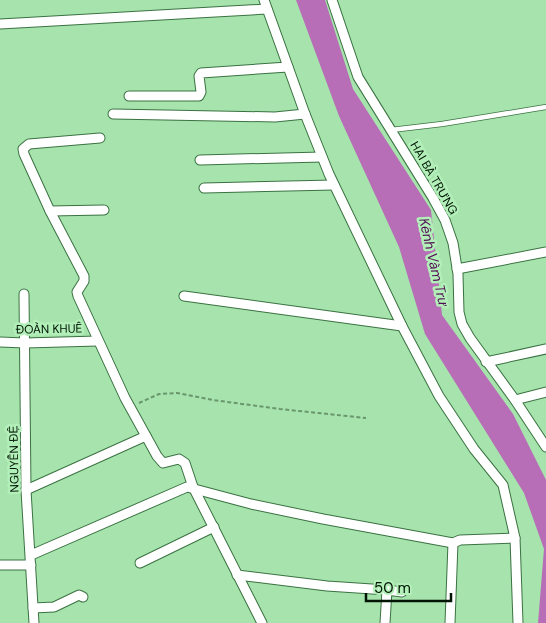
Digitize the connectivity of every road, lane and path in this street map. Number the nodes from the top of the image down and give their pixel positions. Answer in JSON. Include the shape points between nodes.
{"nodes":[{"id":1,"x":332,"y":0,"type":"edge"},
{"id":2,"x":266,"y":5,"type":"edge"},
{"id":3,"x":0,"y":24,"type":"edge"},
{"id":4,"x":288,"y":67,"type":"junction"},
{"id":5,"x":128,"y":96,"type":"dead end"},
{"id":6,"x":546,"y":107,"type":"edge"},
{"id":7,"x":113,"y":114,"type":"dead end"},
{"id":8,"x":305,"y":114,"type":"junction"},
{"id":9,"x":391,"y":130,"type":"junction"},
{"id":10,"x":100,"y":138,"type":"dead end"},
{"id":11,"x":322,"y":157,"type":"junction"},
{"id":12,"x":200,"y":160,"type":"dead end"},
{"id":13,"x":334,"y":185,"type":"junction"},
{"id":14,"x":204,"y":188,"type":"dead end"},
{"id":15,"x":104,"y":210,"type":"dead end"},
{"id":16,"x":50,"y":211,"type":"junction"},
{"id":17,"x":546,"y":252,"type":"edge"},
{"id":18,"x":457,"y":269,"type":"junction"},
{"id":19,"x":24,"y":294,"type":"dead end"},
{"id":20,"x":184,"y":296,"type":"dead end"},
{"id":21,"x":402,"y":326,"type":"junction"},
{"id":22,"x":98,"y":341,"type":"junction"},
{"id":23,"x":0,"y":342,"type":"edge"},
{"id":24,"x":25,"y":343,"type":"junction"},
{"id":25,"x":546,"y":349,"type":"edge"},
{"id":26,"x":486,"y":362,"type":"junction"},
{"id":27,"x":546,"y":392,"type":"edge"},
{"id":28,"x":515,"y":400,"type":"junction"},
{"id":29,"x":130,"y":408,"type":"junction"},
{"id":30,"x":366,"y":418,"type":"dead end"},
{"id":31,"x":543,"y":434,"type":"edge"},
{"id":32,"x":146,"y":436,"type":"junction"},
{"id":33,"x":546,"y":447,"type":"edge"},
{"id":34,"x":193,"y":487,"type":"junction"},
{"id":35,"x":26,"y":490,"type":"junction"},
{"id":36,"x":214,"y":527,"type":"junction"},
{"id":37,"x":515,"y":538,"type":"junction"},
{"id":38,"x":453,"y":543,"type":"junction"},
{"id":39,"x":31,"y":555,"type":"junction"},
{"id":40,"x":140,"y":563,"type":"dead end"},
{"id":41,"x":0,"y":565,"type":"edge"},
{"id":42,"x":31,"y":565,"type":"junction"},
{"id":43,"x":236,"y":575,"type":"junction"},
{"id":44,"x":387,"y":590,"type":"junction"},
{"id":45,"x":402,"y":592,"type":"dead end"},
{"id":46,"x":84,"y":597,"type":"dead end"},
{"id":47,"x":33,"y":608,"type":"junction"},
{"id":48,"x":34,"y":623,"type":"edge"},
{"id":49,"x":262,"y":623,"type":"edge"},
{"id":50,"x":385,"y":623,"type":"edge"},
{"id":51,"x":450,"y":623,"type":"edge"},
{"id":52,"x":518,"y":623,"type":"edge"}],
"edges":[{"from":1,"to":9,"type":"street","name":"HAI BÀ TRƯNG","via":[[358,77]]},
{"from":2,"to":3,"type":"street"},
{"from":2,"to":4,"type":"street"},
{"from":4,"to":5,"type":"street","via":[[201,74],[198,76],[199,96]]},
{"from":4,"to":8,"type":"street"},
{"from":6,"to":9,"type":"lane"},
{"from":7,"to":8,"type":"street","via":[[275,117]]},
{"from":8,"to":11,"type":"street"},
{"from":9,"to":18,"type":"street","name":"HAI BÀ TRƯNG","via":[[444,220],[453,243]]},
{"from":10,"to":16,"type":"street","via":[[25,146],[24,154]]},
{"from":11,"to":12,"type":"street"},
{"from":11,"to":13,"type":"street"},
{"from":13,"to":14,"type":"street"},
{"from":13,"to":21,"type":"street"},
{"from":15,"to":16,"type":"street"},
{"from":16,"to":22,"type":"street","via":[[84,276],[77,292]]},
{"from":17,"to":18,"type":"street"},
{"from":18,"to":26,"type":"street","name":"HAI BÀ TRƯNG","via":[[462,324]]},
{"from":19,"to":24,"type":"street","name":"NGUYỄN ĐỆ"},
{"from":20,"to":21,"type":"street"},
{"from":21,"to":37,"type":"street","via":[[439,396],[474,449],[503,485]]},
{"from":22,"to":24,"type":"street","name":"ĐOÀN KHUÊ"},
{"from":22,"to":29,"type":"street"},
{"from":23,"to":24,"type":"street","name":"ĐOÀN KHUÊ"},
{"from":24,"to":35,"type":"street","name":"NGUYỄN ĐỆ"},
{"from":25,"to":26,"type":"street"},
{"from":26,"to":28,"type":"street","name":"HAI BÀ TRƯNG"},
{"from":27,"to":28,"type":"street"},
{"from":28,"to":31,"type":"street","name":"HAI BÀ TRƯNG"},
{"from":29,"to":30,"type":"path","via":[[159,394],[177,393]]},
{"from":29,"to":32,"type":"street"},
{"from":31,"to":33,"type":"street","name":"HAI BÀ TRƯNG"},
{"from":32,"to":34,"type":"street","via":[[163,463],[184,461]]},
{"from":32,"to":35,"type":"street"},
{"from":34,"to":36,"type":"street"},
{"from":34,"to":38,"type":"street","via":[[251,504]]},
{"from":34,"to":39,"type":"street","via":[[183,487]]},
{"from":35,"to":39,"type":"street","name":"NGUYỄN ĐỆ"},
{"from":36,"to":40,"type":"street"},
{"from":36,"to":43,"type":"street"},
{"from":37,"to":38,"type":"street"},
{"from":37,"to":52,"type":"street"},
{"from":38,"to":51,"type":"street"},
{"from":39,"to":42,"type":"street","name":"NGUYỄN ĐỆ"},
{"from":41,"to":42,"type":"street"},
{"from":42,"to":47,"type":"street","name":"NGUYỄN ĐỆ"},
{"from":43,"to":44,"type":"street"},
{"from":43,"to":49,"type":"street"},
{"from":44,"to":45,"type":"street"},
{"from":44,"to":50,"type":"street"},
{"from":46,"to":47,"type":"street","via":[[79,596],[54,607]]},
{"from":47,"to":48,"type":"street","name":"NGUYỄN ĐỆ"}]}
